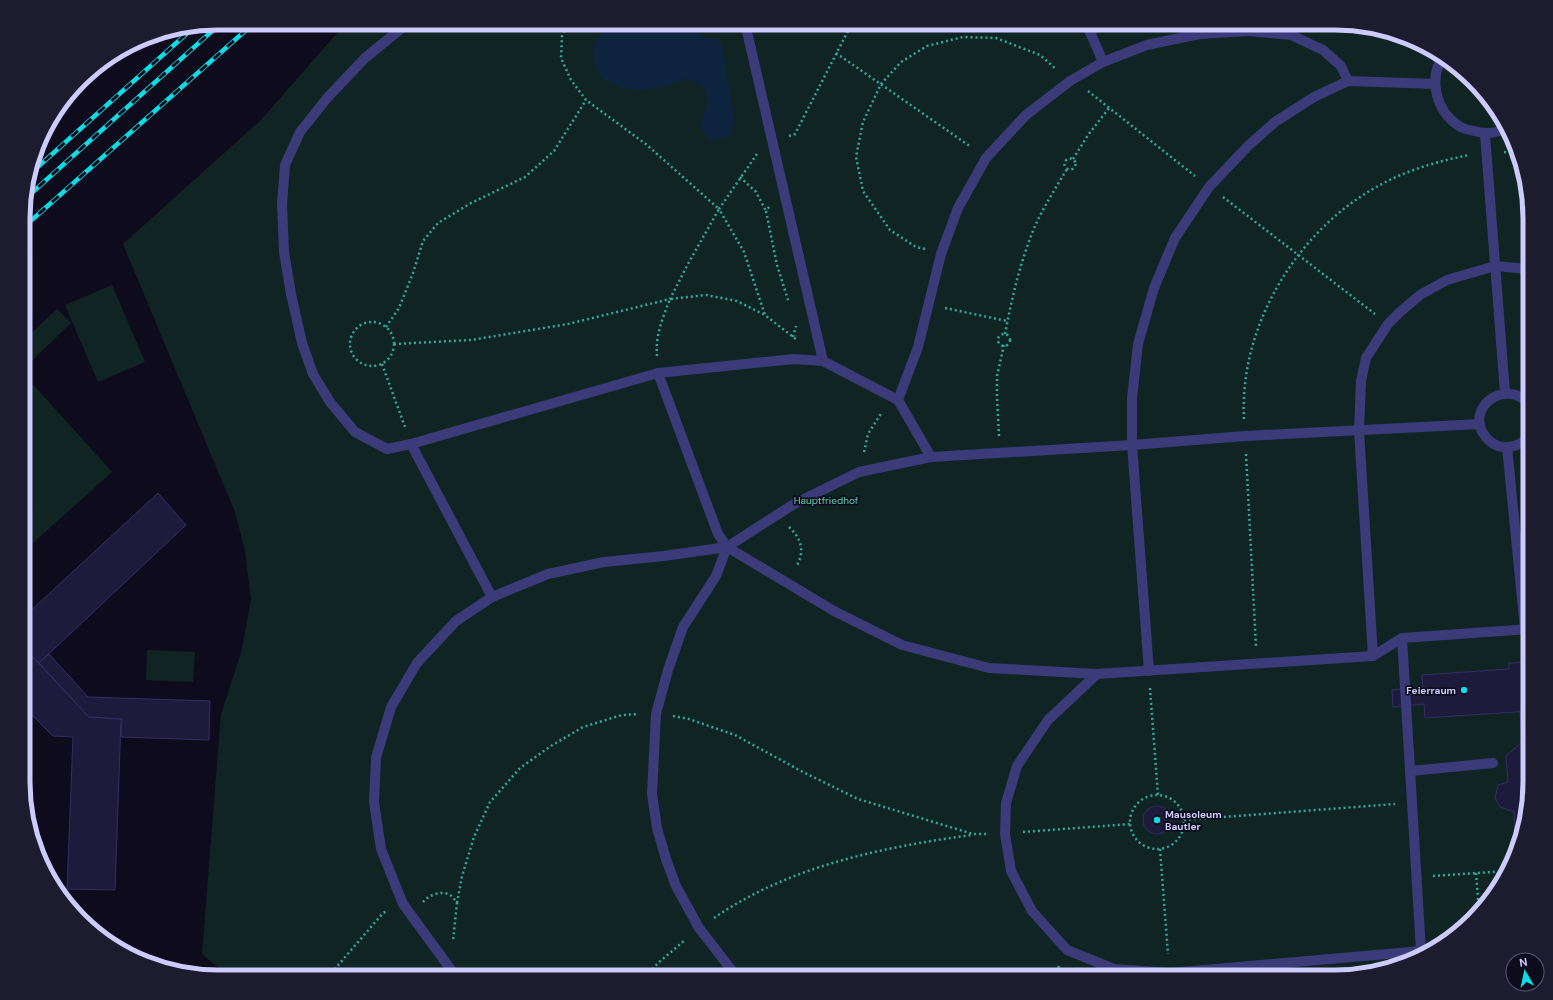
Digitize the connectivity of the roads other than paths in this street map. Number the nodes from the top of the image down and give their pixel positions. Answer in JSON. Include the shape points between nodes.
{"nodes":[{"id":1,"x":399,"y":30,"type":"edge"},
{"id":2,"x":747,"y":30,"type":"edge"},
{"id":3,"x":1091,"y":30,"type":"edge"},
{"id":4,"x":1103,"y":62,"type":"junction"},
{"id":5,"x":1441,"y":63,"type":"edge"},
{"id":6,"x":1348,"y":81,"type":"junction"},
{"id":7,"x":1435,"y":84,"type":"junction"},
{"id":8,"x":1501,"y":129,"type":"edge"},
{"id":9,"x":1485,"y":134,"type":"junction"},
{"id":10,"x":1495,"y":266,"type":"junction"},
{"id":11,"x":1523,"y":268,"type":"edge"},
{"id":12,"x":823,"y":361,"type":"junction"},
{"id":13,"x":658,"y":373,"type":"junction"},
{"id":14,"x":1505,"y":393,"type":"junction"},
{"id":15,"x":894,"y":398,"type":"junction"},
{"id":16,"x":1523,"y":399,"type":"edge"},
{"id":17,"x":1480,"y":424,"type":"junction"},
{"id":18,"x":1359,"y":431,"type":"junction"},
{"id":19,"x":1523,"y":442,"type":"edge"},
{"id":20,"x":411,"y":444,"type":"junction"},
{"id":21,"x":1132,"y":445,"type":"junction"},
{"id":22,"x":1507,"y":448,"type":"junction"},
{"id":23,"x":930,"y":457,"type":"junction"},
{"id":24,"x":727,"y":547,"type":"junction"},
{"id":25,"x":1523,"y":593,"type":"edge"},
{"id":26,"x":492,"y":597,"type":"junction"},
{"id":27,"x":1523,"y":629,"type":"edge"},
{"id":28,"x":1402,"y":638,"type":"junction"},
{"id":29,"x":1373,"y":656,"type":"junction"},
{"id":30,"x":1149,"y":671,"type":"junction"},
{"id":31,"x":1097,"y":674,"type":"junction"},
{"id":32,"x":1494,"y":764,"type":"dead end"},
{"id":33,"x":1410,"y":771,"type":"junction"},
{"id":34,"x":1423,"y":948,"type":"edge"},
{"id":35,"x":1413,"y":953,"type":"edge"},
{"id":36,"x":1395,"y":954,"type":"junction"},
{"id":37,"x":1395,"y":960,"type":"edge"},
{"id":38,"x":1114,"y":969,"type":"joint"},
{"id":39,"x":450,"y":970,"type":"edge"},
{"id":40,"x":730,"y":970,"type":"edge"},
{"id":41,"x":1124,"y":970,"type":"edge"},
{"id":42,"x":1210,"y":970,"type":"edge"}],
"edges":[{"from":1,"to":20,"type":"lane","via":[[365,58],[328,97],[300,132],[285,165],[282,204],[284,252],[291,294],[302,343],[313,374],[330,402],[355,432],[387,449]]},
{"from":2,"to":12,"type":"lane"},
{"from":3,"to":4,"type":"lane"},
{"from":4,"to":6,"type":"lane","via":[[1148,45],[1199,34],[1248,31],[1291,35],[1323,50],[1341,66]]},
{"from":4,"to":15,"type":"lane","via":[[1070,81],[1026,115],[986,158],[958,208],[941,254],[918,347]]},
{"from":5,"to":7,"type":"lane"},
{"from":6,"to":7,"type":"lane"},
{"from":6,"to":21,"type":"lane","via":[[1314,97],[1275,122],[1248,146],[1209,187],[1176,238],[1154,288],[1138,344],[1132,398]]},
{"from":7,"to":9,"type":"lane","via":[[1438,101],[1444,113],[1460,127]]},
{"from":8,"to":9,"type":"lane"},
{"from":9,"to":10,"type":"lane"},
{"from":10,"to":11,"type":"lane"},
{"from":10,"to":14,"type":"lane"},
{"from":10,"to":18,"type":"lane","via":[[1447,280],[1420,295],[1388,324],[1366,358],[1361,382]]},
{"from":12,"to":13,"type":"lane","via":[[794,359]]},
{"from":12,"to":15,"type":"lane"},
{"from":13,"to":20,"type":"lane"},
{"from":13,"to":24,"type":"lane","via":[[718,534]]},
{"from":14,"to":16,"type":"lane"},
{"from":14,"to":17,"type":"lane","via":[[1486,403],[1480,414]]},
{"from":15,"to":23,"type":"lane"},
{"from":17,"to":18,"type":"lane"},
{"from":17,"to":22,"type":"lane","via":[[1489,441]]},
{"from":18,"to":21,"type":"lane","via":[[1245,436]]},
{"from":18,"to":29,"type":"lane"},
{"from":19,"to":22,"type":"lane"},
{"from":20,"to":26,"type":"lane"},
{"from":21,"to":23,"type":"lane"},
{"from":21,"to":30,"type":"lane"},
{"from":22,"to":25,"type":"lane"},
{"from":23,"to":24,"type":"lane","via":[[859,472],[794,504]]},
{"from":24,"to":26,"type":"lane","via":[[604,562],[548,574]]},
{"from":24,"to":31,"type":"lane","via":[[834,610],[902,645],[989,668]]},
{"from":24,"to":40,"type":"lane","via":[[716,576],[683,627],[668,670],[656,714],[652,794],[666,859],[676,886],[699,928]]},
{"from":26,"to":39,"type":"lane","via":[[456,621],[417,663],[391,708],[376,758],[374,802],[381,849],[403,904]]},
{"from":27,"to":28,"type":"lane"},
{"from":28,"to":29,"type":"lane"},
{"from":28,"to":33,"type":"lane"},
{"from":29,"to":30,"type":"lane"},
{"from":30,"to":31,"type":"lane"},
{"from":31,"to":38,"type":"lane","via":[[1048,720],[1017,766],[1006,803],[1006,834],[1012,871],[1032,911],[1067,950]]},
{"from":32,"to":33,"type":"lane"},
{"from":33,"to":34,"type":"lane"},
{"from":35,"to":36,"type":"lane"},
{"from":36,"to":37,"type":"lane"},
{"from":36,"to":42,"type":"lane"},
{"from":38,"to":41,"type":"lane"}]}
